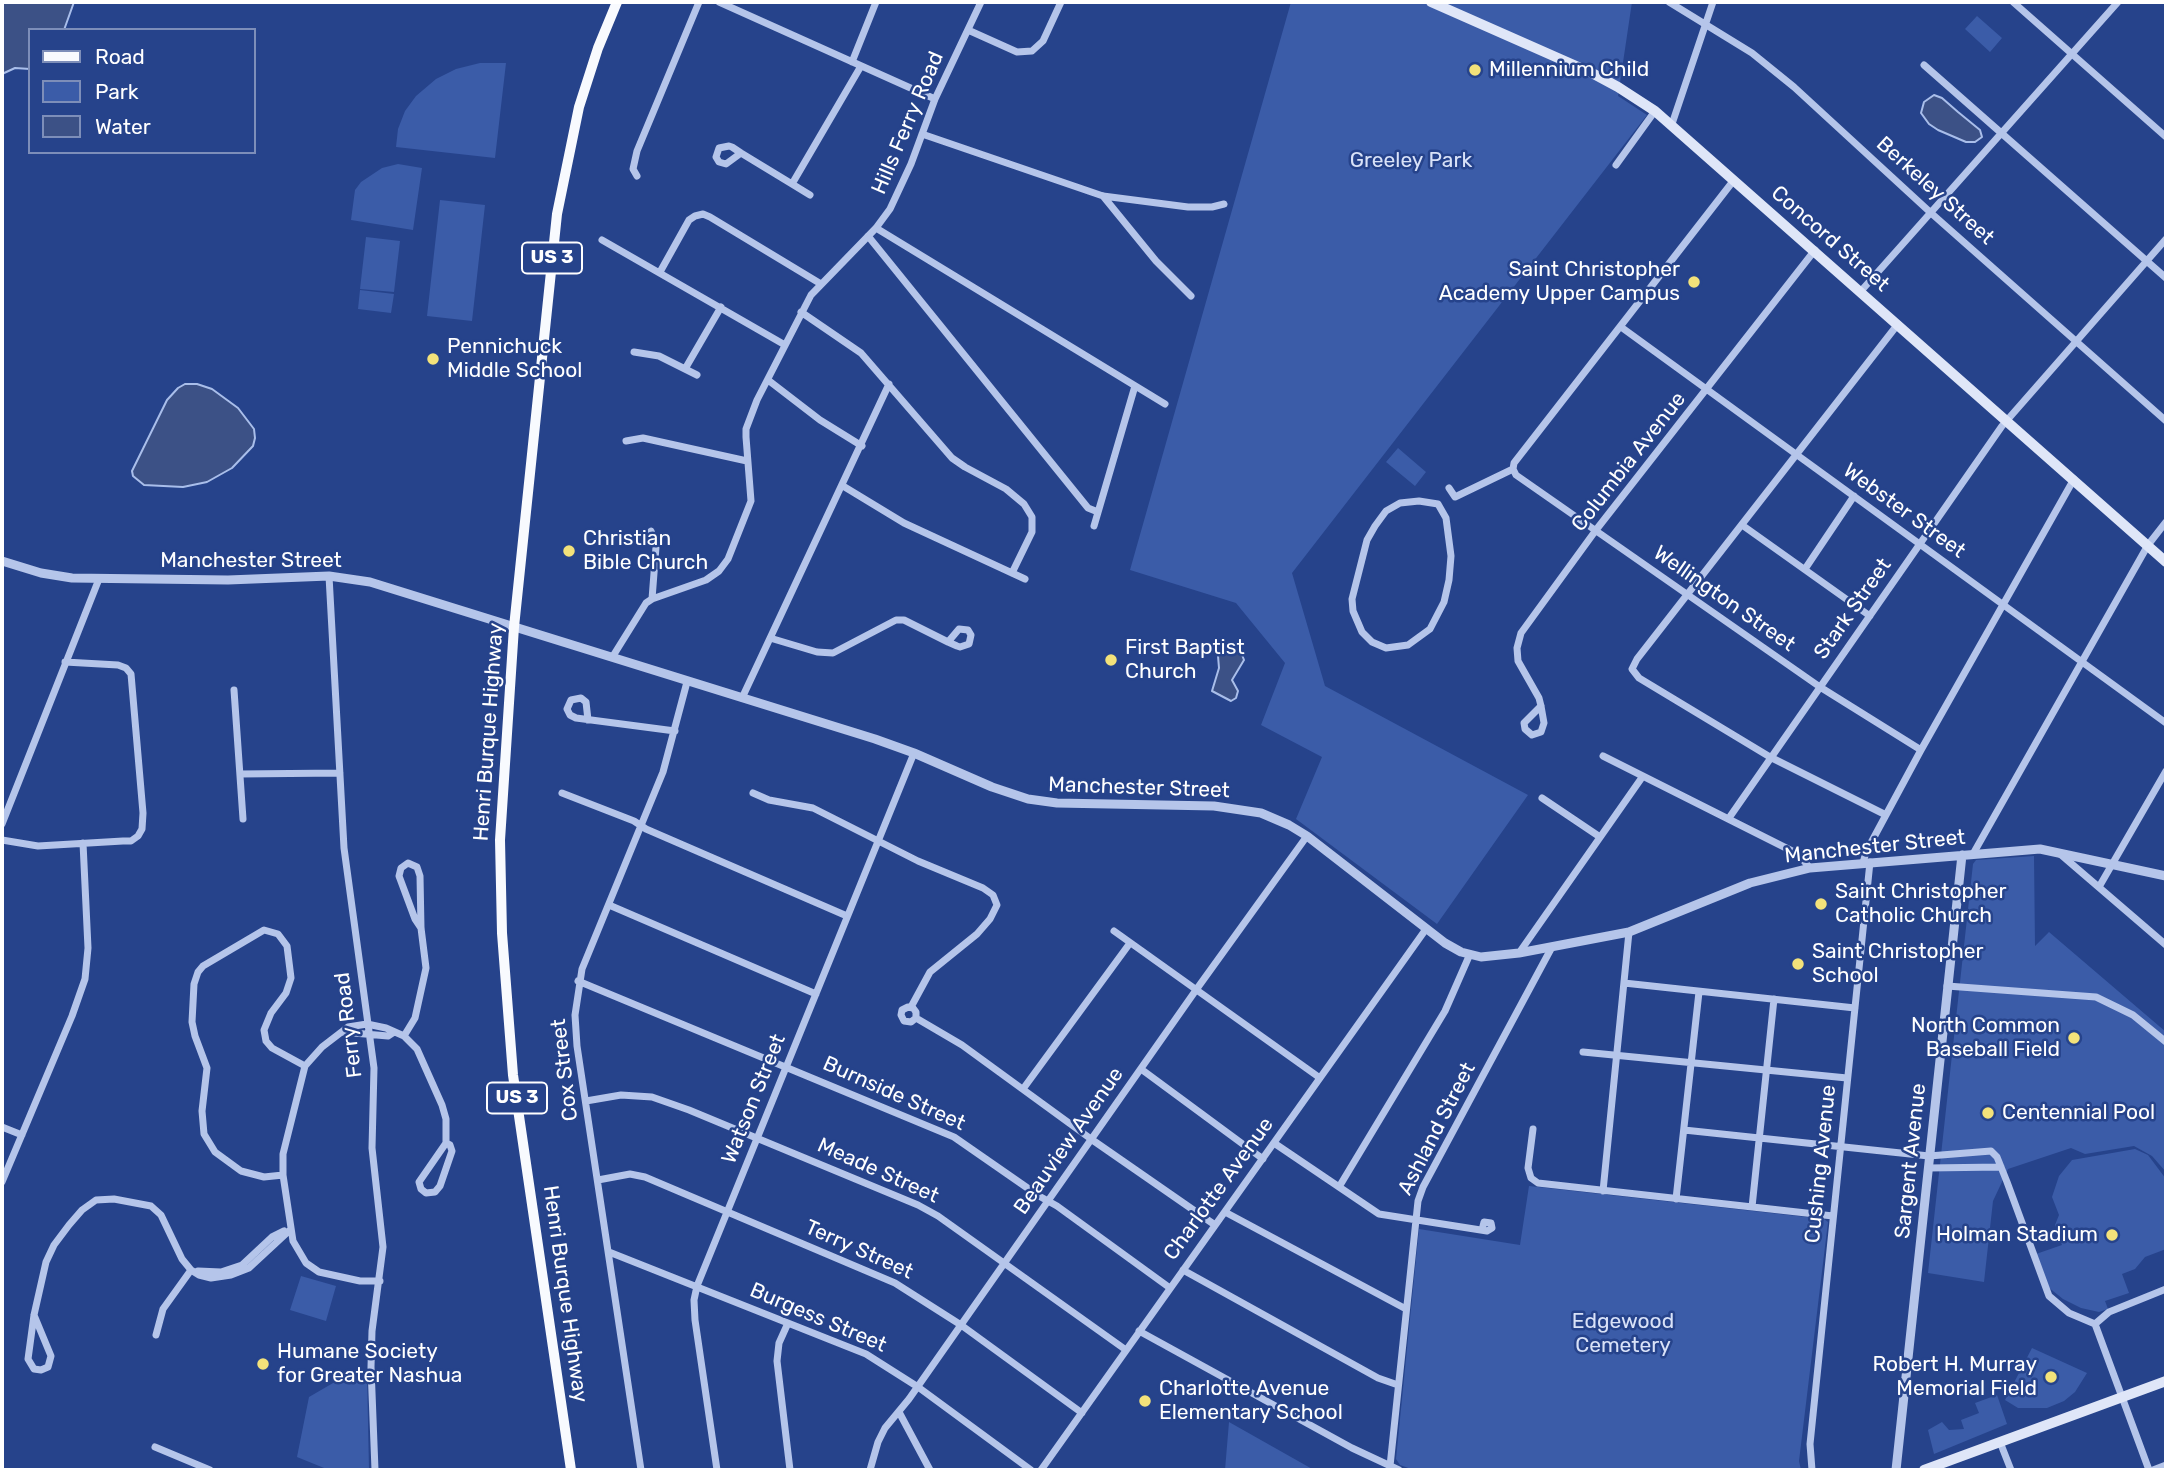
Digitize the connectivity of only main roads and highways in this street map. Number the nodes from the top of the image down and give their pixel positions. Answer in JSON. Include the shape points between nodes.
{"nodes":[{"id":1,"x":617,"y":2,"type":"edge"},
{"id":2,"x":1431,"y":2,"type":"edge"},
{"id":3,"x":2166,"y":562,"type":"edge"},
{"id":4,"x":2166,"y":1381,"type":"edge"},
{"id":5,"x":1936,"y":1468,"type":"edge"},
{"id":6,"x":571,"y":1470,"type":"edge"},
{"id":7,"x":1924,"y":1470,"type":"edge"}],
"edges":[{"from":1,"to":6,"type":"main road","name":"Henri Burque Highway","number":"US 3","via":[[579,107],[557,214],[514,627],[500,840],[501,922],[513,1075]]},
{"from":2,"to":3,"type":"main road","name":"Concord Street","via":[[1592,73],[1655,111]]},
{"from":4,"to":5,"type":"main road"},
{"from":5,"to":7,"type":"main road"}]}
